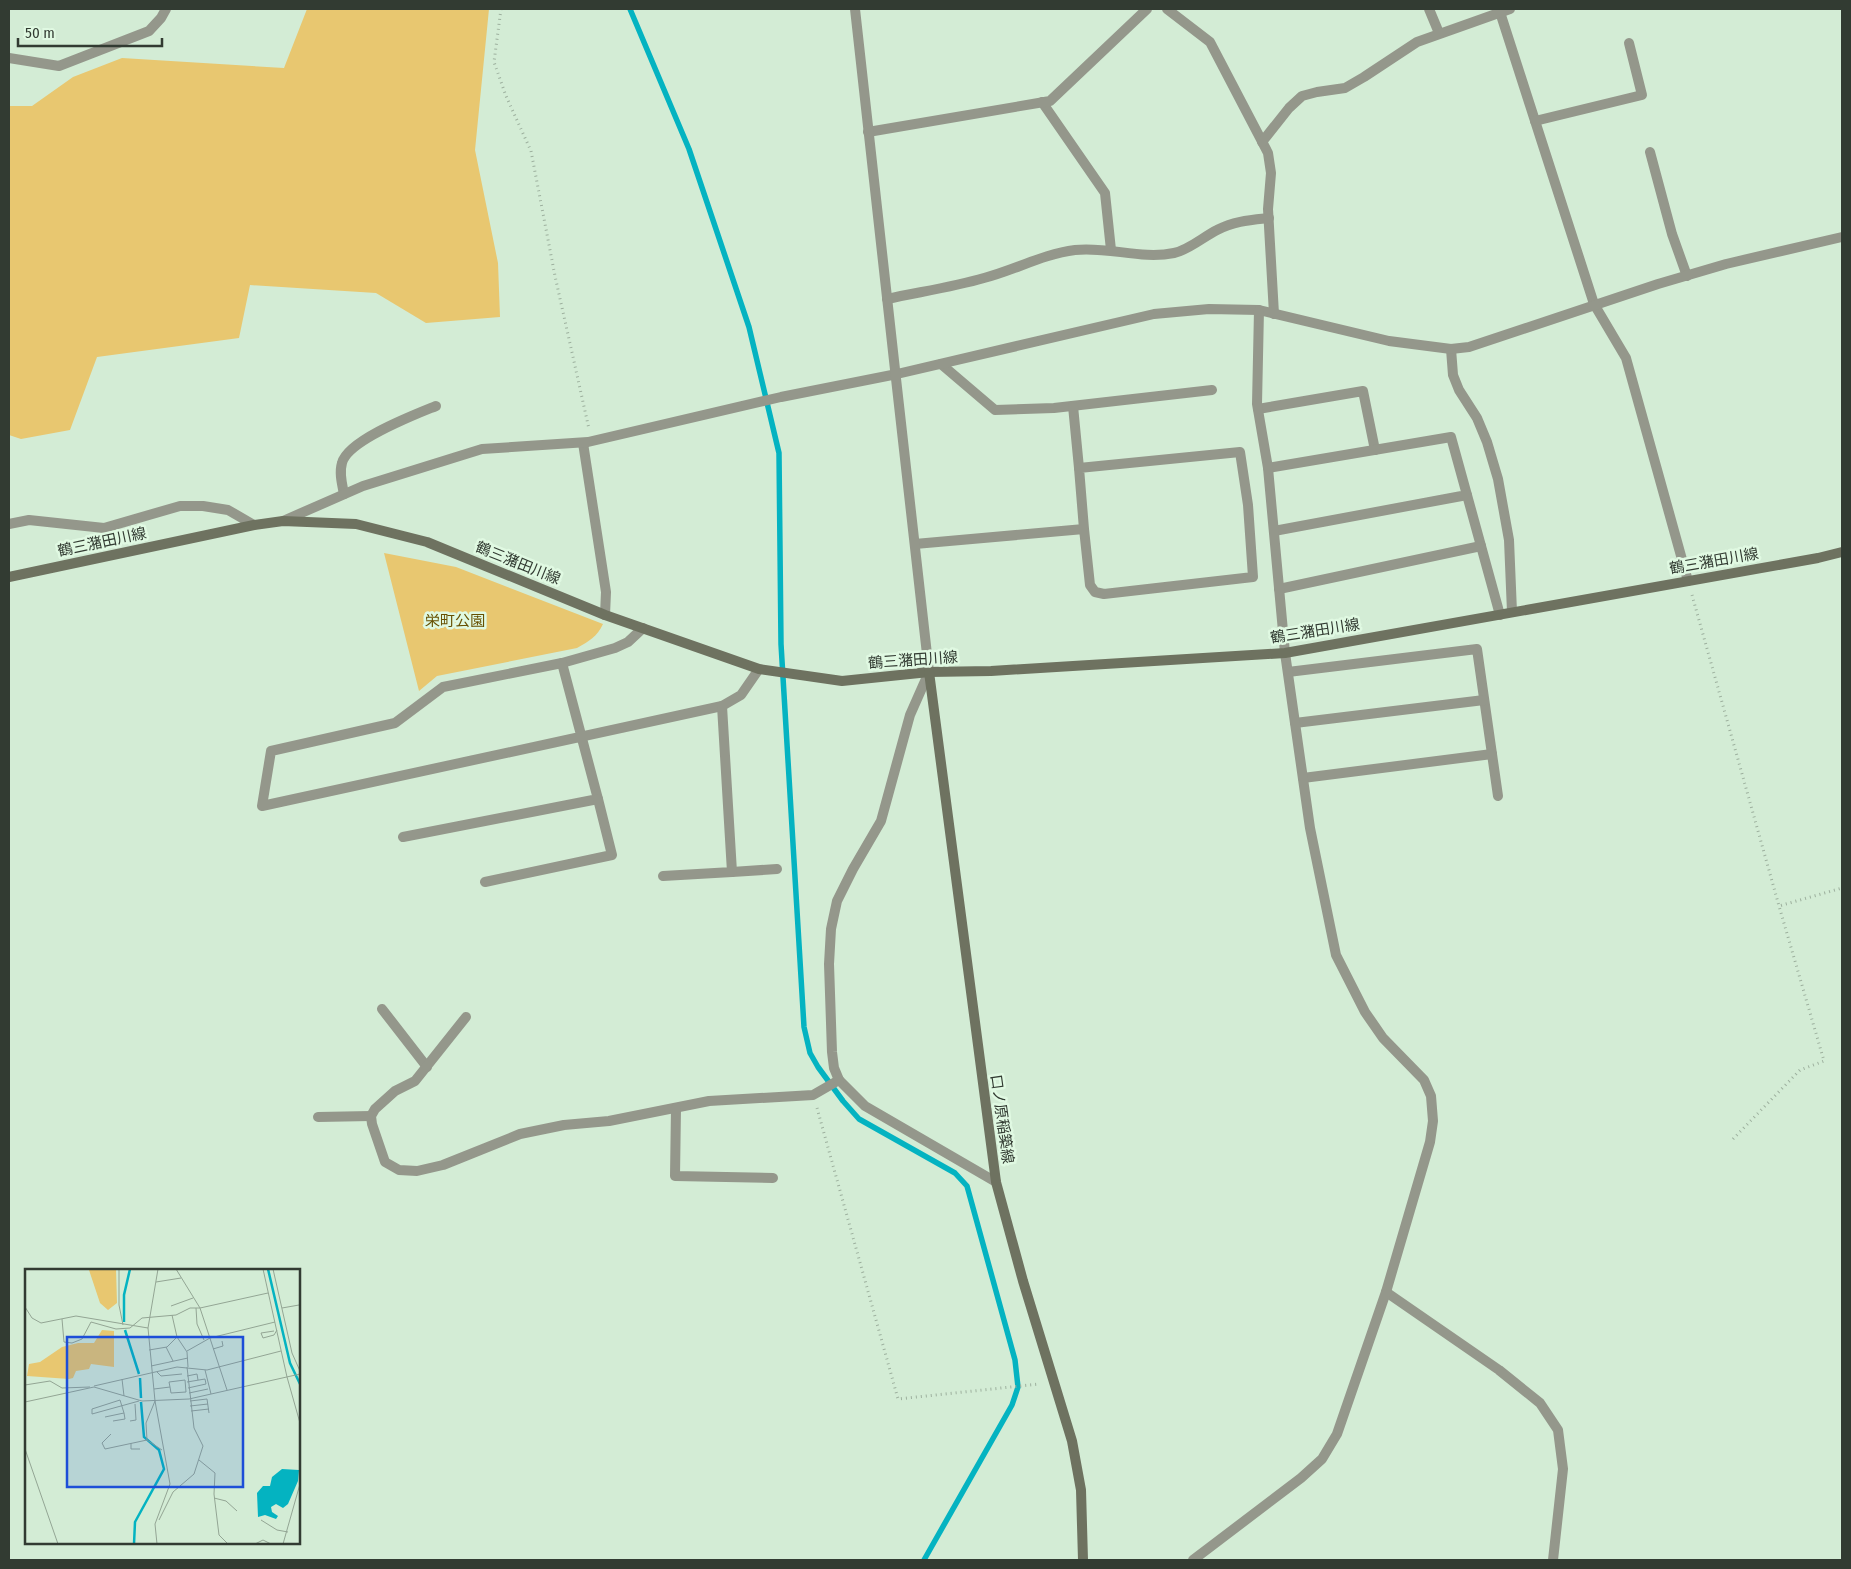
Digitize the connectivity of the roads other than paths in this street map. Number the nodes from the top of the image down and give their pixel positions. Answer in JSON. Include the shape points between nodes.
{"nodes":[{"id":1,"x":166,"y":9,"type":"edge"},
{"id":2,"x":855,"y":9,"type":"edge"},
{"id":3,"x":1147,"y":9,"type":"edge"},
{"id":4,"x":1167,"y":9,"type":"edge"},
{"id":5,"x":1429,"y":9,"type":"edge"},
{"id":6,"x":1510,"y":9,"type":"edge"},
{"id":7,"x":1499,"y":10,"type":"edge"},
{"id":8,"x":1439,"y":34,"type":"junction"},
{"id":9,"x":1630,"y":43,"type":"dead end"},
{"id":10,"x":9,"y":58,"type":"edge"},
{"id":11,"x":1042,"y":102,"type":"junction"},
{"id":12,"x":1535,"y":121,"type":"junction"},
{"id":13,"x":868,"y":132,"type":"junction"},
{"id":14,"x":1262,"y":142,"type":"junction"},
{"id":15,"x":1650,"y":152,"type":"dead end"},
{"id":16,"x":1268,"y":218,"type":"junction"},
{"id":17,"x":1842,"y":236,"type":"edge"},
{"id":18,"x":1111,"y":250,"type":"junction"},
{"id":19,"x":1687,"y":276,"type":"junction"},
{"id":20,"x":887,"y":299,"type":"junction"},
{"id":21,"x":1594,"y":304,"type":"junction"},
{"id":22,"x":1259,"y":310,"type":"junction"},
{"id":23,"x":1274,"y":314,"type":"junction"},
{"id":24,"x":1451,"y":350,"type":"junction"},
{"id":25,"x":940,"y":364,"type":"junction"},
{"id":26,"x":897,"y":374,"type":"junction"},
{"id":27,"x":1212,"y":390,"type":"dead end"},
{"id":28,"x":436,"y":406,"type":"dead end"},
{"id":29,"x":1073,"y":406,"type":"junction"},
{"id":30,"x":1258,"y":409,"type":"junction"},
{"id":31,"x":587,"y":442,"type":"junction"},
{"id":32,"x":1375,"y":450,"type":"junction"},
{"id":33,"x":1079,"y":468,"type":"junction"},
{"id":34,"x":1268,"y":468,"type":"junction"},
{"id":35,"x":344,"y":494,"type":"junction"},
{"id":36,"x":1467,"y":495,"type":"junction"},
{"id":37,"x":283,"y":521,"type":"junction"},
{"id":38,"x":9,"y":524,"type":"edge"},
{"id":39,"x":254,"y":525,"type":"junction"},
{"id":40,"x":1084,"y":529,"type":"junction"},
{"id":41,"x":1274,"y":531,"type":"junction"},
{"id":42,"x":915,"y":544,"type":"junction"},
{"id":43,"x":1481,"y":546,"type":"junction"},
{"id":44,"x":1842,"y":552,"type":"edge"},
{"id":45,"x":9,"y":577,"type":"edge"},
{"id":46,"x":1688,"y":581,"type":"junction"},
{"id":47,"x":1279,"y":589,"type":"junction"},
{"id":48,"x":1512,"y":612,"type":"junction"},
{"id":49,"x":605,"y":615,"type":"junction"},
{"id":50,"x":1500,"y":615,"type":"junction"},
{"id":51,"x":643,"y":628,"type":"junction"},
{"id":52,"x":1285,"y":653,"type":"junction"},
{"id":53,"x":562,"y":663,"type":"junction"},
{"id":54,"x":759,"y":669,"type":"junction"},
{"id":55,"x":929,"y":672,"type":"junction"},
{"id":56,"x":1288,"y":672,"type":"junction"},
{"id":57,"x":1484,"y":700,"type":"junction"},
{"id":58,"x":722,"y":706,"type":"junction"},
{"id":59,"x":1295,"y":723,"type":"junction"},
{"id":60,"x":582,"y":738,"type":"junction"},
{"id":61,"x":1492,"y":754,"type":"junction"},
{"id":62,"x":1303,"y":778,"type":"junction"},
{"id":63,"x":1498,"y":796,"type":"dead end"},
{"id":64,"x":598,"y":799,"type":"junction"},
{"id":65,"x":403,"y":837,"type":"dead end"},
{"id":66,"x":777,"y":869,"type":"dead end"},
{"id":67,"x":732,"y":872,"type":"junction"},
{"id":68,"x":663,"y":876,"type":"dead end"},
{"id":69,"x":485,"y":882,"type":"dead end"},
{"id":70,"x":382,"y":1009,"type":"dead end"},
{"id":71,"x":466,"y":1017,"type":"dead end"},
{"id":72,"x":427,"y":1067,"type":"junction"},
{"id":73,"x":839,"y":1080,"type":"junction"},
{"id":74,"x":676,"y":1108,"type":"junction"},
{"id":75,"x":371,"y":1116,"type":"junction"},
{"id":76,"x":318,"y":1117,"type":"dead end"},
{"id":77,"x":773,"y":1178,"type":"dead end"},
{"id":78,"x":996,"y":1182,"type":"junction"},
{"id":79,"x":1386,"y":1292,"type":"junction"},
{"id":80,"x":1083,"y":1560,"type":"edge"},
{"id":81,"x":1193,"y":1560,"type":"edge"},
{"id":82,"x":1553,"y":1560,"type":"edge"}],
"edges":[{"from":1,"to":10,"type":"street","via":[[149,31],[59,66]]},
{"from":2,"to":13,"type":"street"},
{"from":3,"to":11,"type":"street","via":[[1050,101]]},
{"from":4,"to":14,"type":"street","via":[[1210,42]]},
{"from":5,"to":8,"type":"street"},
{"from":6,"to":7,"type":"street"},
{"from":7,"to":8,"type":"street"},
{"from":7,"to":12,"type":"street"},
{"from":8,"to":14,"type":"street","via":[[1417,42],[1345,88],[1302,96]]},
{"from":9,"to":12,"type":"street","via":[[1642,94]]},
{"from":11,"to":13,"type":"street"},
{"from":11,"to":18,"type":"street","via":[[1105,193]]},
{"from":12,"to":21,"type":"street"},
{"from":13,"to":20,"type":"street"},
{"from":14,"to":16,"type":"street","via":[[1268,153],[1271,173]]},
{"from":15,"to":19,"type":"street"},
{"from":16,"to":18,"type":"street","via":[[1230,224],[1175,253],[1146,255]]},
{"from":16,"to":23,"type":"street"},
{"from":17,"to":19,"type":"street"},
{"from":18,"to":20,"type":"street","via":[[1102,248],[1046,256],[984,278]]},
{"from":19,"to":21,"type":"street"},
{"from":20,"to":26,"type":"street"},
{"from":21,"to":24,"type":"street","via":[[1469,347]]},
{"from":21,"to":46,"type":"street","via":[[1626,358]]},
{"from":22,"to":23,"type":"street"},
{"from":22,"to":25,"type":"street","via":[[1154,314]]},
{"from":22,"to":30,"type":"street"},
{"from":23,"to":24,"type":"street","via":[[1389,340]]},
{"from":24,"to":48,"type":"street","via":[[1453,375],[1477,418],[1498,479],[1508,540]]},
{"from":25,"to":26,"type":"street"},
{"from":25,"to":29,"type":"street","via":[[995,410]]},
{"from":26,"to":31,"type":"street"},
{"from":26,"to":42,"type":"street"},
{"from":27,"to":29,"type":"street"},
{"from":28,"to":35,"type":"street","via":[[369,436],[353,448],[342,461]]},
{"from":29,"to":33,"type":"street"},
{"from":30,"to":32,"type":"street","via":[[1363,391]]},
{"from":30,"to":34,"type":"street"},
{"from":31,"to":35,"type":"street","via":[[482,449]]},
{"from":31,"to":49,"type":"street","via":[[606,592]]},
{"from":32,"to":34,"type":"street"},
{"from":32,"to":36,"type":"street","via":[[1451,437]]},
{"from":33,"to":40,"type":"street"},
{"from":33,"to":40,"type":"street","via":[[1240,452],[1253,577],[1104,594],[1096,592],[1090,584]]},
{"from":34,"to":41,"type":"street"},
{"from":35,"to":37,"type":"street"},
{"from":36,"to":41,"type":"street"},
{"from":36,"to":43,"type":"street"},
{"from":37,"to":39,"type":"main road","name":"鶴三潴田川線"},
{"from":37,"to":49,"type":"main road","name":"鶴三潴田川線","via":[[356,524],[427,542]]},
{"from":38,"to":39,"type":"street","via":[[29,520],[104,528],[180,506],[203,506],[228,510]]},
{"from":39,"to":45,"type":"main road","name":"鶴三潴田川線"},
{"from":40,"to":42,"type":"street"},
{"from":41,"to":47,"type":"street"},
{"from":42,"to":55,"type":"street"},
{"from":43,"to":47,"type":"street"},
{"from":43,"to":50,"type":"street"},
{"from":44,"to":46,"type":"main road","name":"鶴三潴田川線"},
{"from":46,"to":48,"type":"main road","name":"鶴三潴田川線"},
{"from":47,"to":52,"type":"street"},
{"from":48,"to":50,"type":"main road","name":"鶴三潴田川線"},
{"from":49,"to":51,"type":"main road","name":"鶴三潴田川線"},
{"from":50,"to":52,"type":"main road","name":"鶴三潴田川線"},
{"from":51,"to":53,"type":"street","via":[[616,648]]},
{"from":51,"to":54,"type":"main road","name":"鶴三潴田川線"},
{"from":52,"to":55,"type":"main road","name":"鶴三潴田川線"},
{"from":52,"to":56,"type":"street"},
{"from":53,"to":60,"type":"street"},
{"from":53,"to":60,"type":"street","via":[[443,687],[395,723],[271,751],[262,806]]},
{"from":54,"to":55,"type":"main road","name":"鶴三潴田川線","via":[[842,681]]},
{"from":54,"to":58,"type":"street","via":[[741,695]]},
{"from":55,"to":73,"type":"street","via":[[910,715],[881,821],[852,868],[837,901],[829,964],[832,1052]]},
{"from":55,"to":78,"type":"main road","name":"口ノ原稲築線"},
{"from":56,"to":57,"type":"street","via":[[1477,648]]},
{"from":56,"to":59,"type":"street"},
{"from":57,"to":59,"type":"street"},
{"from":57,"to":61,"type":"street"},
{"from":58,"to":60,"type":"street"},
{"from":58,"to":67,"type":"street"},
{"from":59,"to":62,"type":"street"},
{"from":60,"to":64,"type":"street"},
{"from":61,"to":62,"type":"street"},
{"from":61,"to":63,"type":"street"},
{"from":62,"to":79,"type":"street","via":[[1336,955],[1365,1012],[1424,1080],[1431,1096],[1433,1121],[1430,1142]]},
{"from":64,"to":65,"type":"street"},
{"from":64,"to":69,"type":"street","via":[[612,855]]},
{"from":66,"to":67,"type":"street"},
{"from":67,"to":68,"type":"street"},
{"from":70,"to":72,"type":"street"},
{"from":71,"to":72,"type":"street"},
{"from":72,"to":75,"type":"street","via":[[415,1081],[375,1109]]},
{"from":73,"to":74,"type":"street","via":[[813,1095],[709,1101]]},
{"from":73,"to":78,"type":"street","via":[[864,1106]]},
{"from":74,"to":75,"type":"street","via":[[520,1134],[443,1165],[417,1171],[399,1170],[385,1162]]},
{"from":74,"to":77,"type":"street","via":[[675,1176]]},
{"from":75,"to":76,"type":"street"},
{"from":78,"to":80,"type":"main road","name":"口ノ原稲築線","via":[[1072,1441],[1081,1490]]},
{"from":79,"to":81,"type":"street","via":[[1337,1434],[1322,1459],[1302,1478]]},
{"from":79,"to":82,"type":"street","via":[[1499,1370],[1540,1403],[1558,1430],[1563,1470]]}]}
